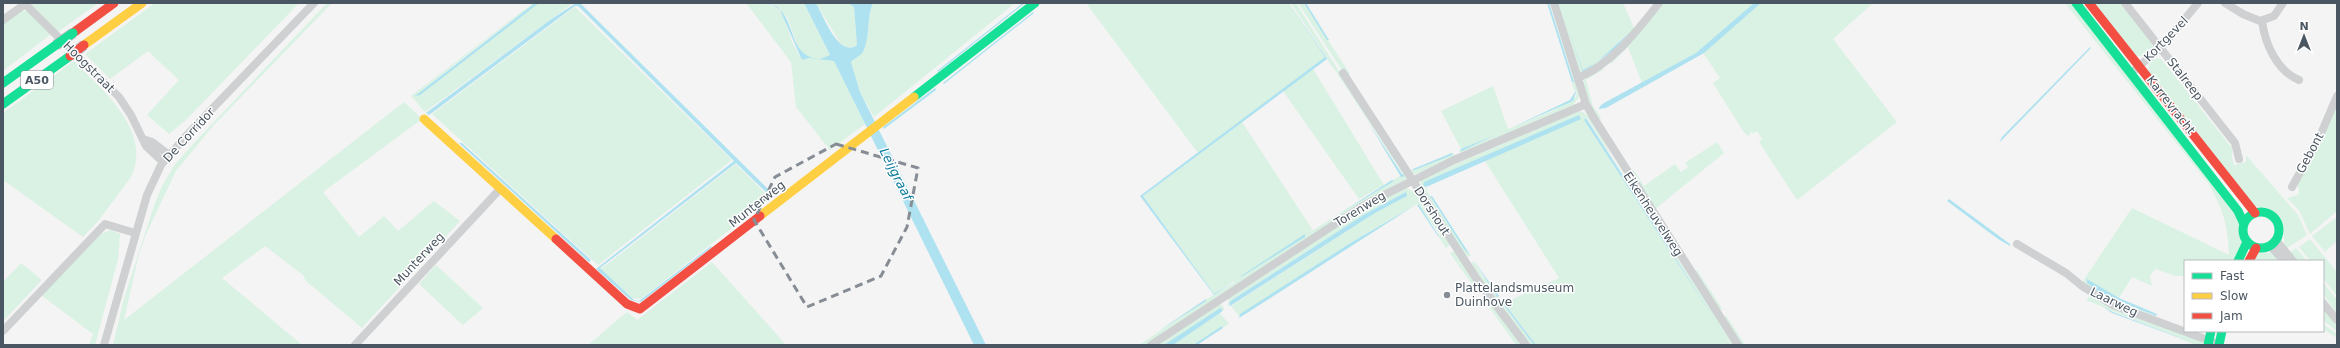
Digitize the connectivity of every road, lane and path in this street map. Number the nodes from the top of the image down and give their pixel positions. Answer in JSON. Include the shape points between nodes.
{"nodes":[{"id":1,"x":25,"y":3,"type":"edge"},
{"id":2,"x":114,"y":3,"type":"edge"},
{"id":3,"x":142,"y":3,"type":"edge"},
{"id":4,"x":314,"y":3,"type":"edge"},
{"id":5,"x":1035,"y":3,"type":"edge"},
{"id":6,"x":1554,"y":3,"type":"edge"},
{"id":7,"x":1659,"y":3,"type":"edge"},
{"id":8,"x":2076,"y":3,"type":"edge"},
{"id":9,"x":2089,"y":3,"type":"edge"},
{"id":10,"x":2125,"y":3,"type":"edge"},
{"id":11,"x":2198,"y":3,"type":"edge"},
{"id":12,"x":2225,"y":3,"type":"edge"},
{"id":13,"x":2283,"y":3,"type":"edge"},
{"id":14,"x":3,"y":20,"type":"edge"},
{"id":15,"x":2262,"y":21,"type":"junction"},
{"id":16,"x":2160,"y":48,"type":"junction"},
{"id":17,"x":2138,"y":67,"type":"junction"},
{"id":18,"x":1342,"y":73,"type":"dead end"},
{"id":19,"x":2131,"y":74,"type":"junction"},
{"id":20,"x":1578,"y":78,"type":"junction"},
{"id":21,"x":2299,"y":80,"type":"dead end"},
{"id":22,"x":3,"y":83,"type":"edge"},
{"id":23,"x":2337,"y":96,"type":"edge"},
{"id":24,"x":3,"y":104,"type":"edge"},
{"id":25,"x":1586,"y":104,"type":"junction"},
{"id":26,"x":424,"y":120,"type":"dead end"},
{"id":27,"x":143,"y":138,"type":"junction"},
{"id":28,"x":169,"y":155,"type":"junction"},
{"id":29,"x":2239,"y":158,"type":"dead end"},
{"id":30,"x":163,"y":162,"type":"junction"},
{"id":31,"x":1412,"y":180,"type":"junction"},
{"id":32,"x":2292,"y":187,"type":"dead end"},
{"id":33,"x":500,"y":189,"type":"junction"},
{"id":34,"x":2255,"y":213,"type":"junction"},
{"id":35,"x":2244,"y":224,"type":"junction"},
{"id":36,"x":135,"y":233,"type":"junction"},
{"id":37,"x":2247,"y":242,"type":"junction"},
{"id":38,"x":2273,"y":243,"type":"junction"},
{"id":39,"x":2017,"y":244,"type":"dead end"},
{"id":40,"x":2256,"y":248,"type":"junction"},
{"id":41,"x":2238,"y":260,"type":"edge"},
{"id":42,"x":2250,"y":260,"type":"edge"},
{"id":43,"x":2283,"y":260,"type":"edge"},
{"id":44,"x":2292,"y":260,"type":"edge"},
{"id":45,"x":2324,"y":304,"type":"edge"},
{"id":46,"x":2337,"y":320,"type":"edge"},
{"id":47,"x":3,"y":330,"type":"edge"},
{"id":48,"x":2211,"y":332,"type":"edge"},
{"id":49,"x":2222,"y":332,"type":"edge"},
{"id":50,"x":2208,"y":343,"type":"edge"},
{"id":51,"x":2219,"y":344,"type":"edge"},
{"id":52,"x":104,"y":345,"type":"edge"},
{"id":53,"x":355,"y":345,"type":"edge"},
{"id":54,"x":1151,"y":345,"type":"edge"},
{"id":55,"x":1526,"y":345,"type":"edge"},
{"id":56,"x":1738,"y":345,"type":"edge"}],
"edges":[{"from":1,"to":14,"type":"street"},
{"from":1,"to":27,"type":"street","name":"Hoogstraat","via":[[119,97]]},
{"from":2,"to":22,"type":"main road","number":"A50","bridge":true},
{"from":3,"to":24,"type":"main road","number":"A50","bridge":true},
{"from":4,"to":28,"type":"street","name":"De Corridor"},
{"from":5,"to":33,"type":"main road","name":"Munterweg","via":[[640,309],[627,304]]},
{"from":6,"to":20,"type":"street","name":"Eikenheuvelweg"},
{"from":7,"to":20,"type":"street","via":[[1610,58]]},
{"from":8,"to":19,"type":"main road","name":"Karrevracht"},
{"from":9,"to":17,"type":"main road","name":"Karrevracht"},
{"from":10,"to":16,"type":"street","name":"Stalreep"},
{"from":11,"to":16,"type":"street","name":"Kortgevel"},
{"from":12,"to":15,"type":"street","via":[[2248,17]]},
{"from":13,"to":15,"type":"street","via":[[2274,16]]},
{"from":15,"to":21,"type":"street","via":[[2266,39],[2276,60],[2285,71]]},
{"from":16,"to":17,"type":"street","name":"Kortgevel"},
{"from":16,"to":29,"type":"street","name":"Stalreep","via":[[2235,143]]},
{"from":17,"to":19,"type":"street","name":"Kortgevel"},
{"from":17,"to":34,"type":"main road","name":"Karrevracht"},
{"from":18,"to":31,"type":"street","name":"Dorshout"},
{"from":19,"to":35,"type":"main road","name":"Karrevracht","via":[[2238,211]]},
{"from":20,"to":25,"type":"street","name":"Eikenheuvelweg"},
{"from":23,"to":32,"type":"street","name":"Gebont","via":[[2320,136]]},
{"from":25,"to":31,"type":"street","name":"Torenweg"},
{"from":25,"to":56,"type":"street","name":"Eikenheuvelweg","via":[[1609,146]]},
{"from":26,"to":33,"type":"main road","name":"Munterweg"},
{"from":27,"to":28,"type":"street","name":"Hoogstraat"},
{"from":27,"to":30,"type":"street","name":"Hoogstraat","via":[[146,146]]},
{"from":28,"to":30,"type":"street","name":"De Corridor"},
{"from":30,"to":36,"type":"street","name":"De Corridor","via":[[150,187]]},
{"from":31,"to":54,"type":"street","name":"Torenweg","via":[[1364,205]]},
{"from":31,"to":55,"type":"street","name":"Dorshout","via":[[1478,280]]},
{"from":33,"to":53,"type":"street","name":"Munterweg"},
{"from":34,"to":35,"type":"main road"},
{"from":34,"to":38,"type":"main road","via":[[2267,213],[2276,220],[2279,231]]},
{"from":35,"to":37,"type":"main road"},
{"from":36,"to":47,"type":"street","via":[[105,224]]},
{"from":36,"to":52,"type":"street","name":"De Corridor"},
{"from":37,"to":40,"type":"main road"},
{"from":37,"to":41,"type":"main road"},
{"from":38,"to":40,"type":"main road"},
{"from":38,"to":43,"type":"street"},
{"from":38,"to":44,"type":"street"},
{"from":39,"to":50,"type":"street","name":"Laarweg","via":[[2113,305]]},
{"from":40,"to":42,"type":"main road"},
{"from":45,"to":46,"type":"street"},
{"from":48,"to":50,"type":"main road"},
{"from":49,"to":51,"type":"main road"},
{"from":50,"to":51,"type":"street","name":"Laarweg"}]}
